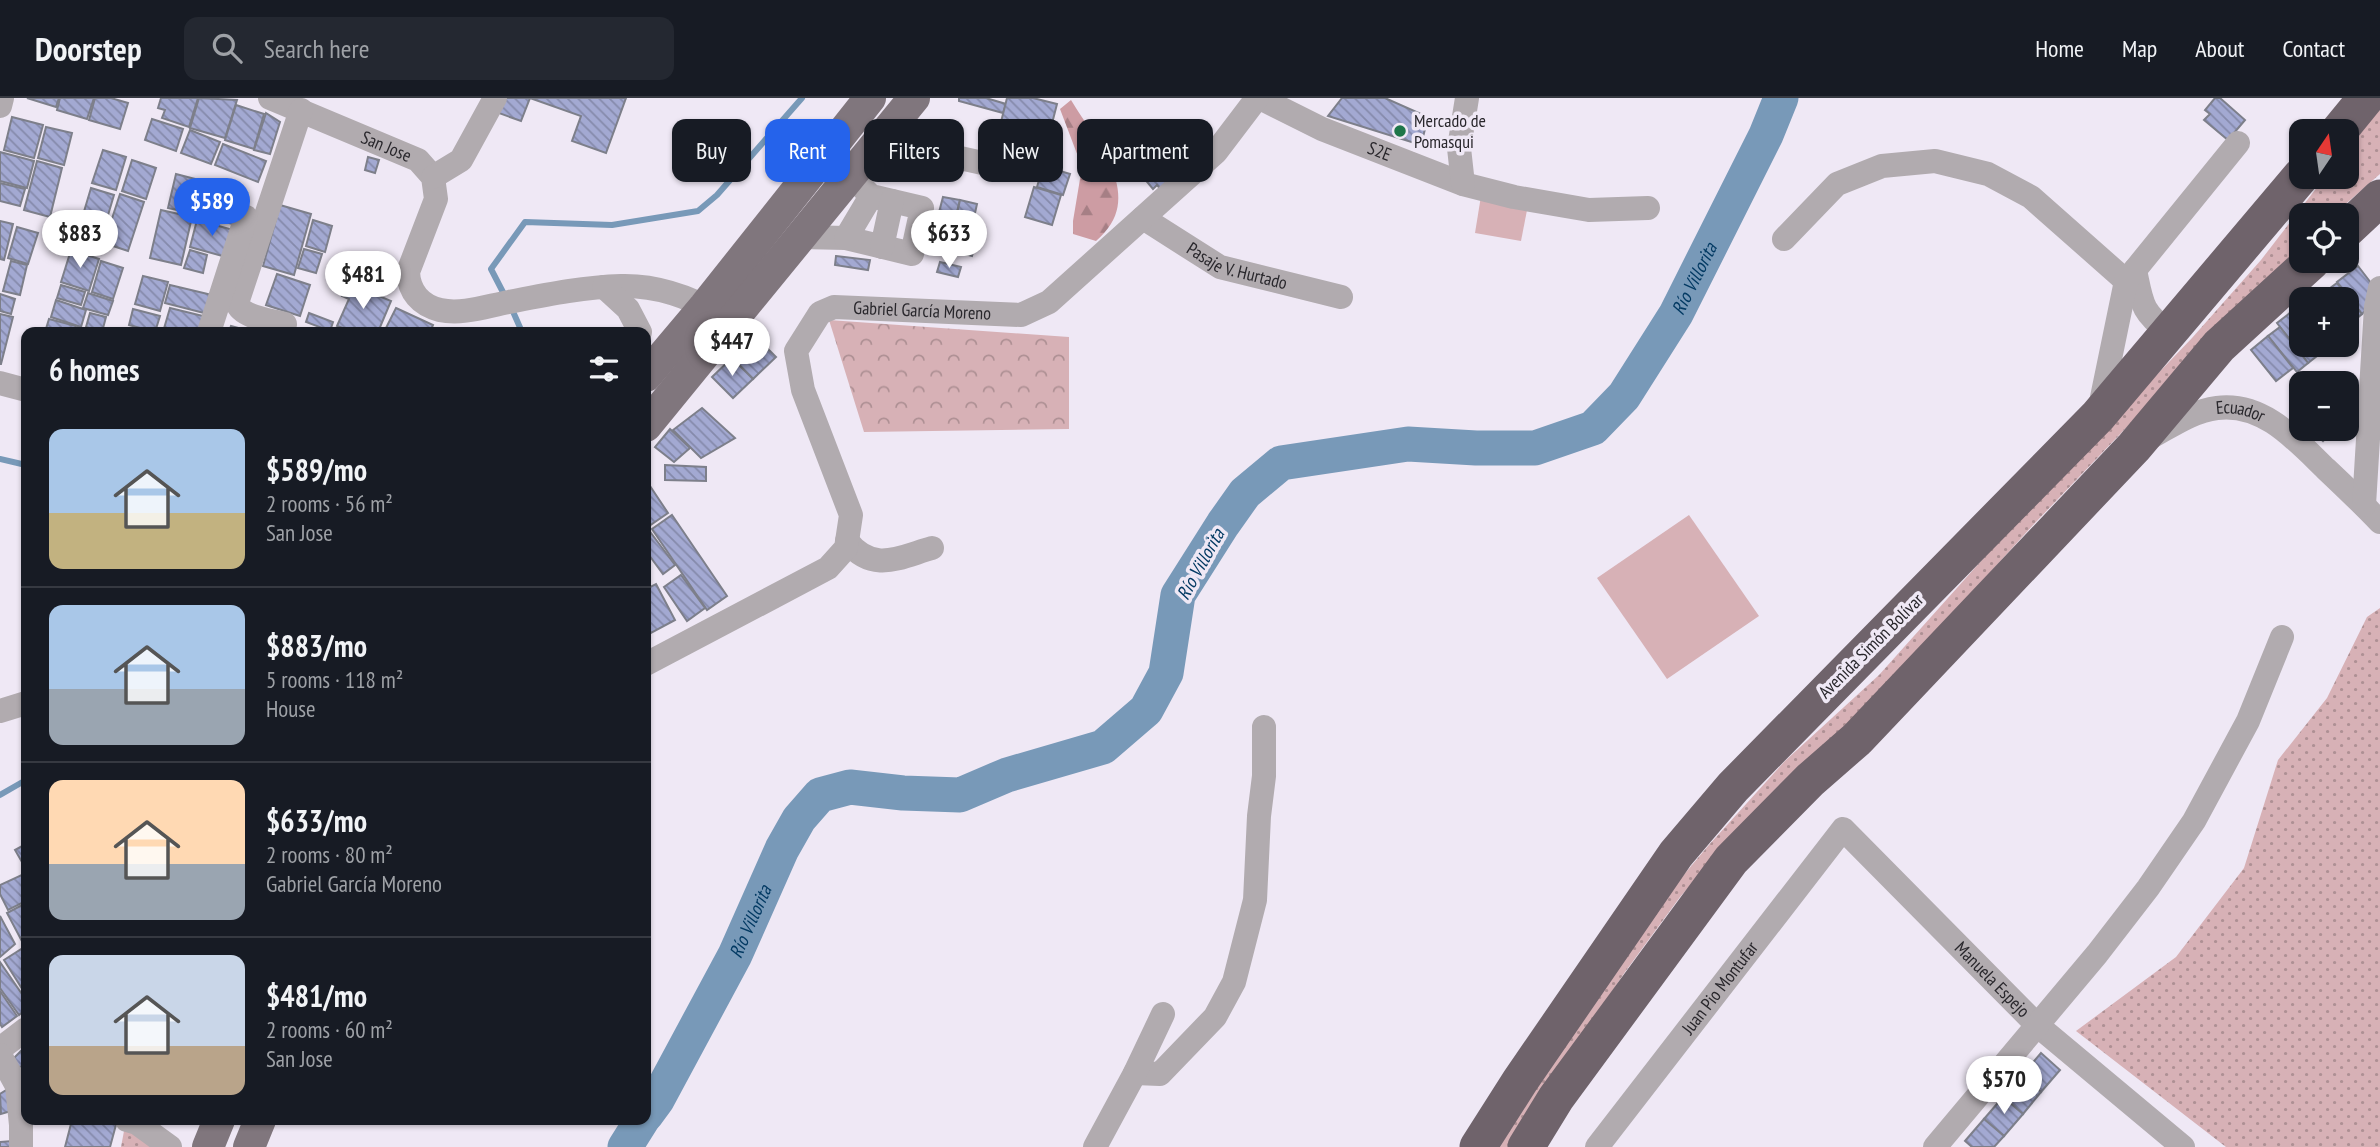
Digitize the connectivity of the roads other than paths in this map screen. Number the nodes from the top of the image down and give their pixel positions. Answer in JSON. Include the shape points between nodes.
{"nodes":[{"id":1,"x":270,"y":98,"type":"edge"},
{"id":2,"x":495,"y":98,"type":"edge"},
{"id":3,"x":870,"y":98,"type":"edge"},
{"id":4,"x":914,"y":98,"type":"edge"},
{"id":5,"x":1258,"y":98,"type":"edge"},
{"id":6,"x":1467,"y":98,"type":"edge"},
{"id":7,"x":2366,"y":98,"type":"edge"},
{"id":8,"x":301,"y":110,"type":"junction"},
{"id":9,"x":897,"y":119,"type":"edge"},
{"id":10,"x":2349,"y":119,"type":"edge"},
{"id":11,"x":850,"y":123,"type":"edge"},
{"id":12,"x":2238,"y":143,"type":"dead end"},
{"id":13,"x":850,"y":174,"type":"edge"},
{"id":14,"x":433,"y":177,"type":"junction"},
{"id":15,"x":804,"y":182,"type":"edge"},
{"id":16,"x":868,"y":182,"type":"edge"},
{"id":17,"x":1463,"y":184,"type":"junction"},
{"id":18,"x":867,"y":185,"type":"junction"},
{"id":19,"x":2290,"y":189,"type":"edge"},
{"id":20,"x":2380,"y":198,"type":"edge"},
{"id":21,"x":1648,"y":208,"type":"dead end"},
{"id":22,"x":246,"y":217,"type":"dead end"},
{"id":23,"x":1143,"y":218,"type":"junction"},
{"id":24,"x":2359,"y":218,"type":"edge"},
{"id":25,"x":769,"y":226,"type":"junction"},
{"id":26,"x":846,"y":238,"type":"junction"},
{"id":27,"x":1784,"y":239,"type":"dead end"},
{"id":28,"x":798,"y":241,"type":"junction"},
{"id":29,"x":2299,"y":273,"type":"edge"},
{"id":30,"x":2131,"y":275,"type":"junction"},
{"id":31,"x":604,"y":287,"type":"junction"},
{"id":32,"x":2380,"y":288,"type":"edge"},
{"id":33,"x":1341,"y":297,"type":"dead end"},
{"id":34,"x":718,"y":314,"type":"junction"},
{"id":35,"x":285,"y":324,"type":"dead end"},
{"id":36,"x":211,"y":327,"type":"edge"},
{"id":37,"x":637,"y":327,"type":"edge"},
{"id":38,"x":2169,"y":332,"type":"junction"},
{"id":39,"x":651,"y":364,"type":"edge"},
{"id":40,"x":0,"y":383,"type":"edge"},
{"id":41,"x":21,"y":389,"type":"edge"},
{"id":42,"x":2098,"y":415,"type":"junction"},
{"id":43,"x":651,"y":418,"type":"edge"},
{"id":44,"x":2134,"y":447,"type":"junction"},
{"id":45,"x":2372,"y":514,"type":"edge"},
{"id":46,"x":847,"y":541,"type":"junction"},
{"id":47,"x":932,"y":548,"type":"dead end"},
{"id":48,"x":2282,"y":637,"type":"dead end"},
{"id":49,"x":651,"y":661,"type":"edge"},
{"id":50,"x":21,"y":705,"type":"edge"},
{"id":51,"x":0,"y":711,"type":"edge"},
{"id":52,"x":1264,"y":727,"type":"dead end"},
{"id":53,"x":1843,"y":829,"type":"joint"},
{"id":54,"x":1163,"y":1014,"type":"dead end"},
{"id":55,"x":2036,"y":1026,"type":"junction"},
{"id":56,"x":21,"y":1033,"type":"edge"},
{"id":57,"x":0,"y":1049,"type":"edge"},
{"id":58,"x":0,"y":1055,"type":"edge"},
{"id":59,"x":1135,"y":1073,"type":"junction"},
{"id":60,"x":140,"y":1125,"type":"edge"},
{"id":61,"x":217,"y":1125,"type":"edge"},
{"id":62,"x":20,"y":1147,"type":"edge"},
{"id":63,"x":170,"y":1147,"type":"edge"},
{"id":64,"x":208,"y":1147,"type":"edge"},
{"id":65,"x":1095,"y":1147,"type":"edge"},
{"id":66,"x":1478,"y":1147,"type":"edge"},
{"id":67,"x":1525,"y":1147,"type":"edge"},
{"id":68,"x":1597,"y":1147,"type":"edge"},
{"id":69,"x":1935,"y":1147,"type":"edge"},
{"id":70,"x":2183,"y":1147,"type":"edge"}],
"edges":[{"from":1,"to":8,"type":"street","name":"San Jose"},
{"from":2,"to":14,"type":"street","via":[[461,160]]},
{"from":3,"to":11,"type":"main road"},
{"from":4,"to":9,"type":"main road"},
{"from":5,"to":17,"type":"street","name":"S2E","via":[[1322,129]]},
{"from":5,"to":23,"type":"street","name":"Gabriel García Moreno","via":[[1216,152]]},
{"from":6,"to":17,"type":"street","via":[[1459,148]]},
{"from":7,"to":10,"type":"highway"},
{"from":8,"to":14,"type":"street","name":"San Jose","via":[[418,160]]},
{"from":8,"to":35,"type":"street","via":[[237,303],[245,313]]},
{"from":12,"to":30,"type":"street"},
{"from":13,"to":18,"type":"main road"},
{"from":14,"to":31,"type":"street","via":[[436,200],[408,272],[409,285],[426,305],[442,311],[473,310]]},
{"from":15,"to":25,"type":"main road"},
{"from":16,"to":18,"type":"main road"},
{"from":17,"to":21,"type":"street","name":"S2E","via":[[1588,209]]},
{"from":18,"to":26,"type":"street"},
{"from":18,"to":26,"type":"street","via":[[922,208],[912,254]]},
{"from":18,"to":28,"type":"main road"},
{"from":19,"to":38,"type":"highway","name":"Avenida Simón Bolívar"},
{"from":20,"to":24,"type":"highway"},
{"from":22,"to":36,"type":"street"},
{"from":23,"to":33,"type":"street","name":"Pasaje V. Hurtado","via":[[1220,267]]},
{"from":23,"to":46,"type":"street","name":"Gabriel García Moreno","via":[[1049,302],[1021,315],[834,307],[820,313],[796,351],[803,390],[852,515]]},
{"from":25,"to":28,"type":"main road"},
{"from":25,"to":34,"type":"main road"},
{"from":26,"to":28,"type":"street"},
{"from":27,"to":30,"type":"street","via":[[1837,184],[1882,166],[1935,161],[1988,174],[2031,197]]},
{"from":28,"to":34,"type":"main road"},
{"from":29,"to":44,"type":"highway","via":[[2219,346]]},
{"from":30,"to":38,"type":"street","via":[[2143,308]]},
{"from":30,"to":42,"type":"street"},
{"from":31,"to":34,"type":"street","via":[[653,287]]},
{"from":31,"to":37,"type":"street","via":[[628,309]]},
{"from":32,"to":45,"type":"street","name":"Ecuador"},
{"from":34,"to":39,"type":"main road"},
{"from":34,"to":43,"type":"main road"},
{"from":38,"to":42,"type":"highway","name":"Avenida Simón Bolívar"},
{"from":40,"to":41,"type":"street"},
{"from":42,"to":66,"type":"highway","name":"Avenida Simón Bolívar","via":[[1700,825]]},
{"from":44,"to":45,"type":"street","name":"Ecuador","via":[[2187,417],[2216,408],[2257,413],[2286,430]]},
{"from":44,"to":67,"type":"highway","via":[[1857,739],[1731,860]]},
{"from":46,"to":47,"type":"street","via":[[861,556],[882,561]]},
{"from":46,"to":49,"type":"street","via":[[828,568]]},
{"from":48,"to":55,"type":"street","via":[[2248,721],[2194,821],[2148,888]]},
{"from":50,"to":51,"type":"street"},
{"from":52,"to":59,"type":"street","via":[[1255,900],[1234,982],[1214,1017],[1160,1074]]},
{"from":53,"to":55,"type":"street","name":"Manuela Espejo"},
{"from":53,"to":68,"type":"street","name":"Juan Pio Montufar"},
{"from":54,"to":59,"type":"street"},
{"from":55,"to":69,"type":"street"},
{"from":55,"to":70,"type":"street","name":"Manuela Espejo"},
{"from":56,"to":57,"type":"street"},
{"from":58,"to":62,"type":"street","via":[[16,1086]]},
{"from":59,"to":65,"type":"street"},
{"from":60,"to":63,"type":"street"},
{"from":61,"to":64,"type":"main road"}]}
